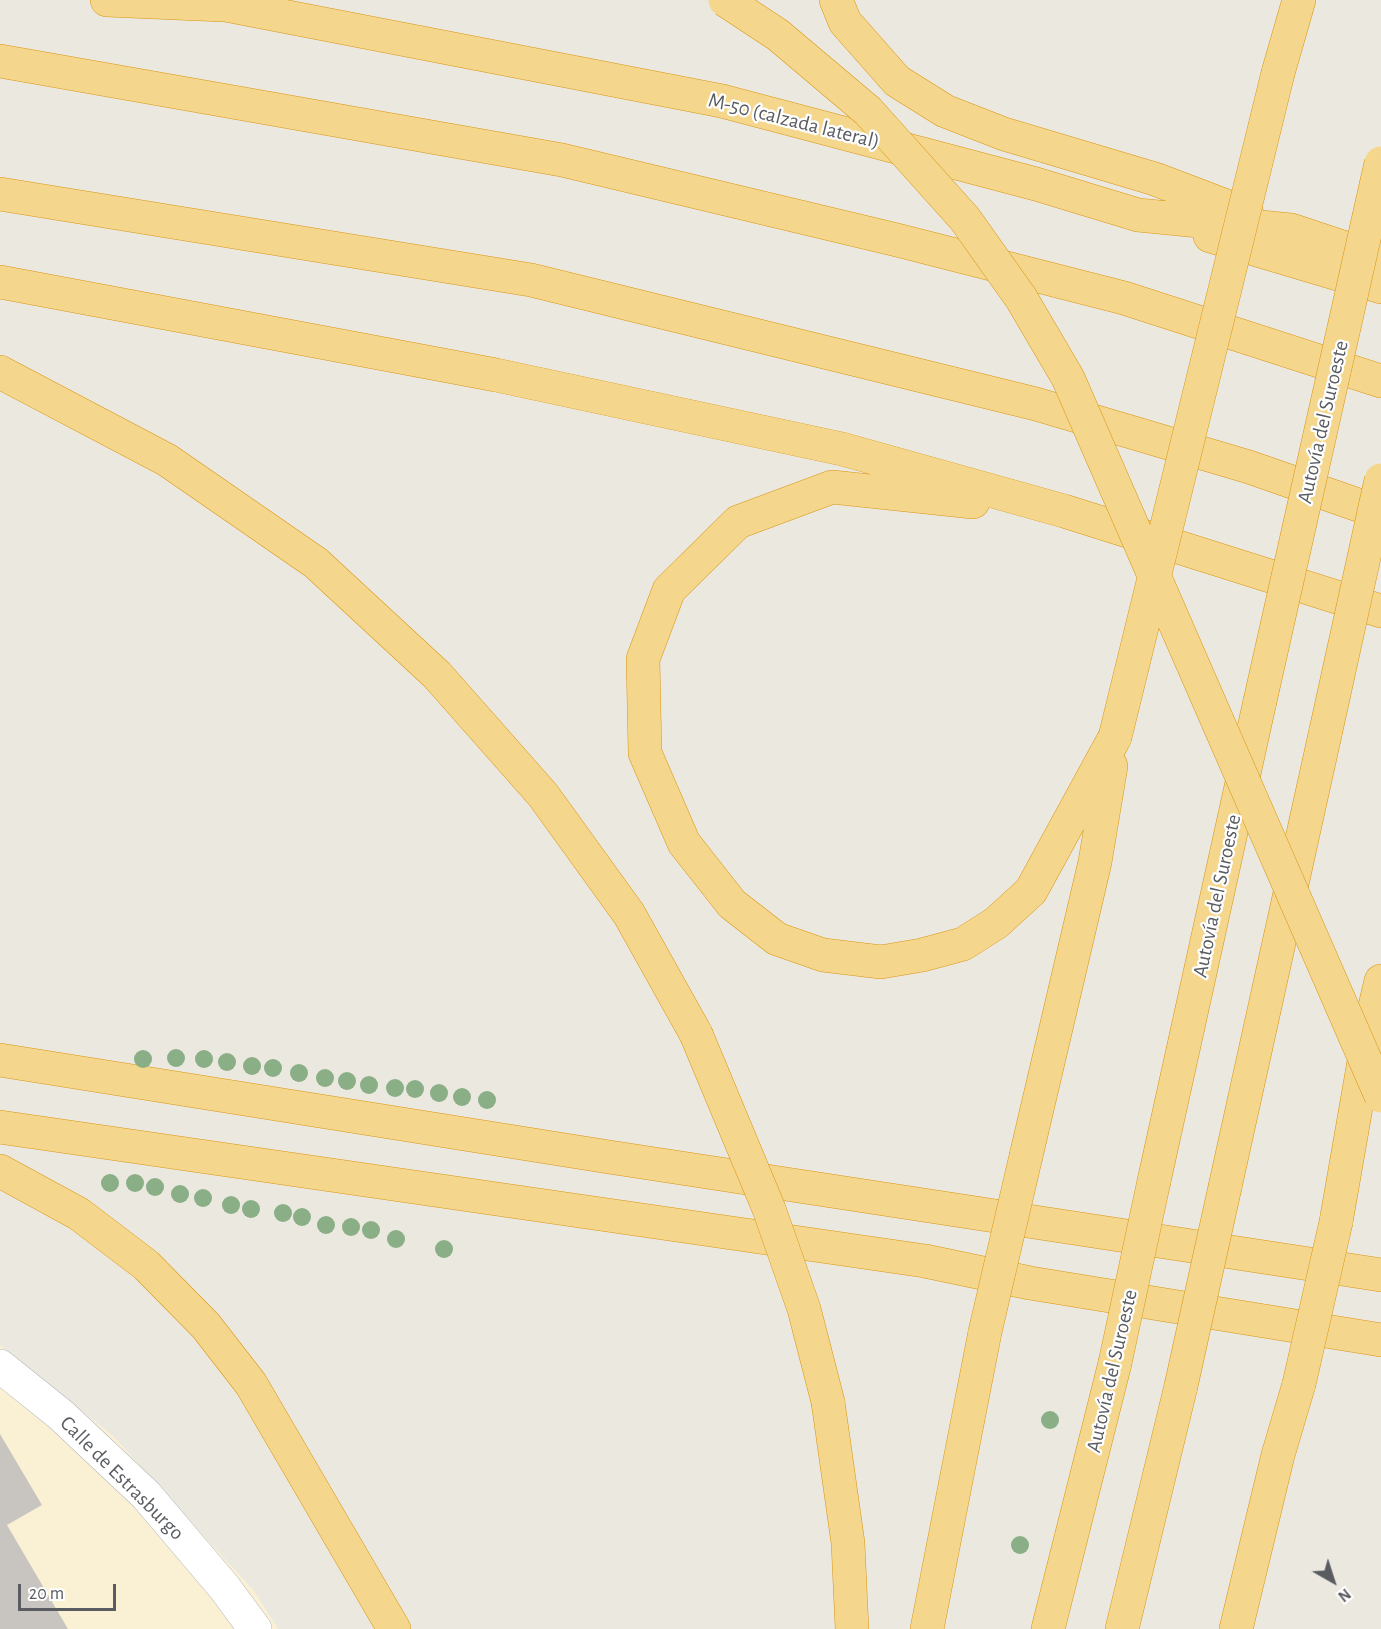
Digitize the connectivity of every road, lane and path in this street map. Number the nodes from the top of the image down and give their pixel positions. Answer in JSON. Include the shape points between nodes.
{"nodes":[{"id":1,"x":107,"y":0,"type":"edge"},
{"id":2,"x":200,"y":0,"type":"edge"},
{"id":3,"x":725,"y":0,"type":"edge"},
{"id":4,"x":836,"y":0,"type":"edge"},
{"id":5,"x":1284,"y":0,"type":"edge"},
{"id":6,"x":1299,"y":0,"type":"edge"},
{"id":7,"x":236,"y":6,"type":"junction"},
{"id":8,"x":0,"y":61,"type":"edge"},
{"id":9,"x":1278,"y":73,"type":"junction"},
{"id":10,"x":1381,"y":163,"type":"edge"},
{"id":11,"x":0,"y":194,"type":"edge"},
{"id":12,"x":1138,"y":215,"type":"junction"},
{"id":13,"x":1291,"y":230,"type":"junction"},
{"id":14,"x":1381,"y":260,"type":"edge"},
{"id":15,"x":0,"y":282,"type":"edge"},
{"id":16,"x":1381,"y":288,"type":"edge"},
{"id":17,"x":0,"y":372,"type":"edge"},
{"id":18,"x":1381,"y":381,"type":"edge"},
{"id":19,"x":1381,"y":480,"type":"edge"},
{"id":20,"x":1064,"y":511,"type":"junction"},
{"id":21,"x":1381,"y":513,"type":"edge"},
{"id":22,"x":1381,"y":611,"type":"edge"},
{"id":23,"x":1115,"y":737,"type":"junction"},
{"id":24,"x":1381,"y":981,"type":"edge"},
{"id":25,"x":0,"y":1060,"type":"edge"},
{"id":26,"x":1381,"y":1096,"type":"edge"},
{"id":27,"x":0,"y":1127,"type":"edge"},
{"id":28,"x":0,"y":1171,"type":"edge"},
{"id":29,"x":1381,"y":1275,"type":"edge"},
{"id":30,"x":1381,"y":1340,"type":"edge"},
{"id":31,"x":0,"y":1366,"type":"edge"},
{"id":32,"x":255,"y":1629,"type":"edge"},
{"id":33,"x":394,"y":1629,"type":"edge"},
{"id":34,"x":852,"y":1629,"type":"edge"},
{"id":35,"x":927,"y":1629,"type":"edge"},
{"id":36,"x":1048,"y":1629,"type":"edge"},
{"id":37,"x":1122,"y":1629,"type":"edge"},
{"id":38,"x":1236,"y":1629,"type":"edge"}],
"edges":[{"from":1,"to":7,"type":"highway"},
{"from":2,"to":7,"type":"highway","name":"M-50 (calzada lateral)"},
{"from":3,"to":26,"type":"highway","bridge":true,"via":[[778,35],[868,111],[965,219],[1021,298],[1068,378]]},
{"from":4,"to":13,"type":"highway","via":[[844,22],[897,81],[945,111],[1004,134],[1155,179]]},
{"from":5,"to":9,"type":"highway"},
{"from":6,"to":9,"type":"highway"},
{"from":7,"to":12,"type":"highway","name":"M-50 (calzada lateral)","via":[[722,101]]},
{"from":8,"to":18,"type":"highway","via":[[562,160],[1124,298]]},
{"from":9,"to":23,"type":"highway","bridge":true},
{"from":10,"to":36,"type":"highway","name":"Autovía del Suroeste","bridge":true,"via":[[1115,1363]]},
{"from":11,"to":21,"type":"highway","via":[[531,280],[1036,404],[1249,466]]},
{"from":12,"to":13,"type":"highway","name":"M-50 (calzada lateral)"},
{"from":12,"to":16,"type":"highway"},
{"from":13,"to":14,"type":"highway","name":"M-50 (calzada lateral)"},
{"from":15,"to":20,"type":"highway","via":[[496,375],[819,444]]},
{"from":17,"to":34,"type":"highway","bridge":true,"via":[[167,460],[316,562],[437,675],[543,795],[629,914],[696,1034],[769,1209],[804,1309],[828,1402],[848,1543]]},
{"from":19,"to":37,"type":"highway","bridge":true,"via":[[1181,1386]]},
{"from":20,"to":22,"type":"highway"},
{"from":20,"to":23,"type":"highway","via":[[832,488],[738,522],[669,590],[643,659],[645,753],[684,843],[732,904],[777,939],[823,955],[881,962],[963,944],[996,923],[1031,891]]},
{"from":23,"to":35,"type":"highway","bridge":true,"via":[[1095,862],[985,1332]]},
{"from":24,"to":38,"type":"highway","bridge":true,"via":[[1336,1222]]},
{"from":25,"to":29,"type":"highway"},
{"from":27,"to":30,"type":"highway","via":[[925,1261],[1030,1283]]},
{"from":28,"to":33,"type":"highway","via":[[79,1214],[146,1265],[206,1326],[251,1384]]},
{"from":31,"to":32,"type":"street","name":"Calle de Estrasburgo","via":[[61,1415],[146,1495]]}]}
